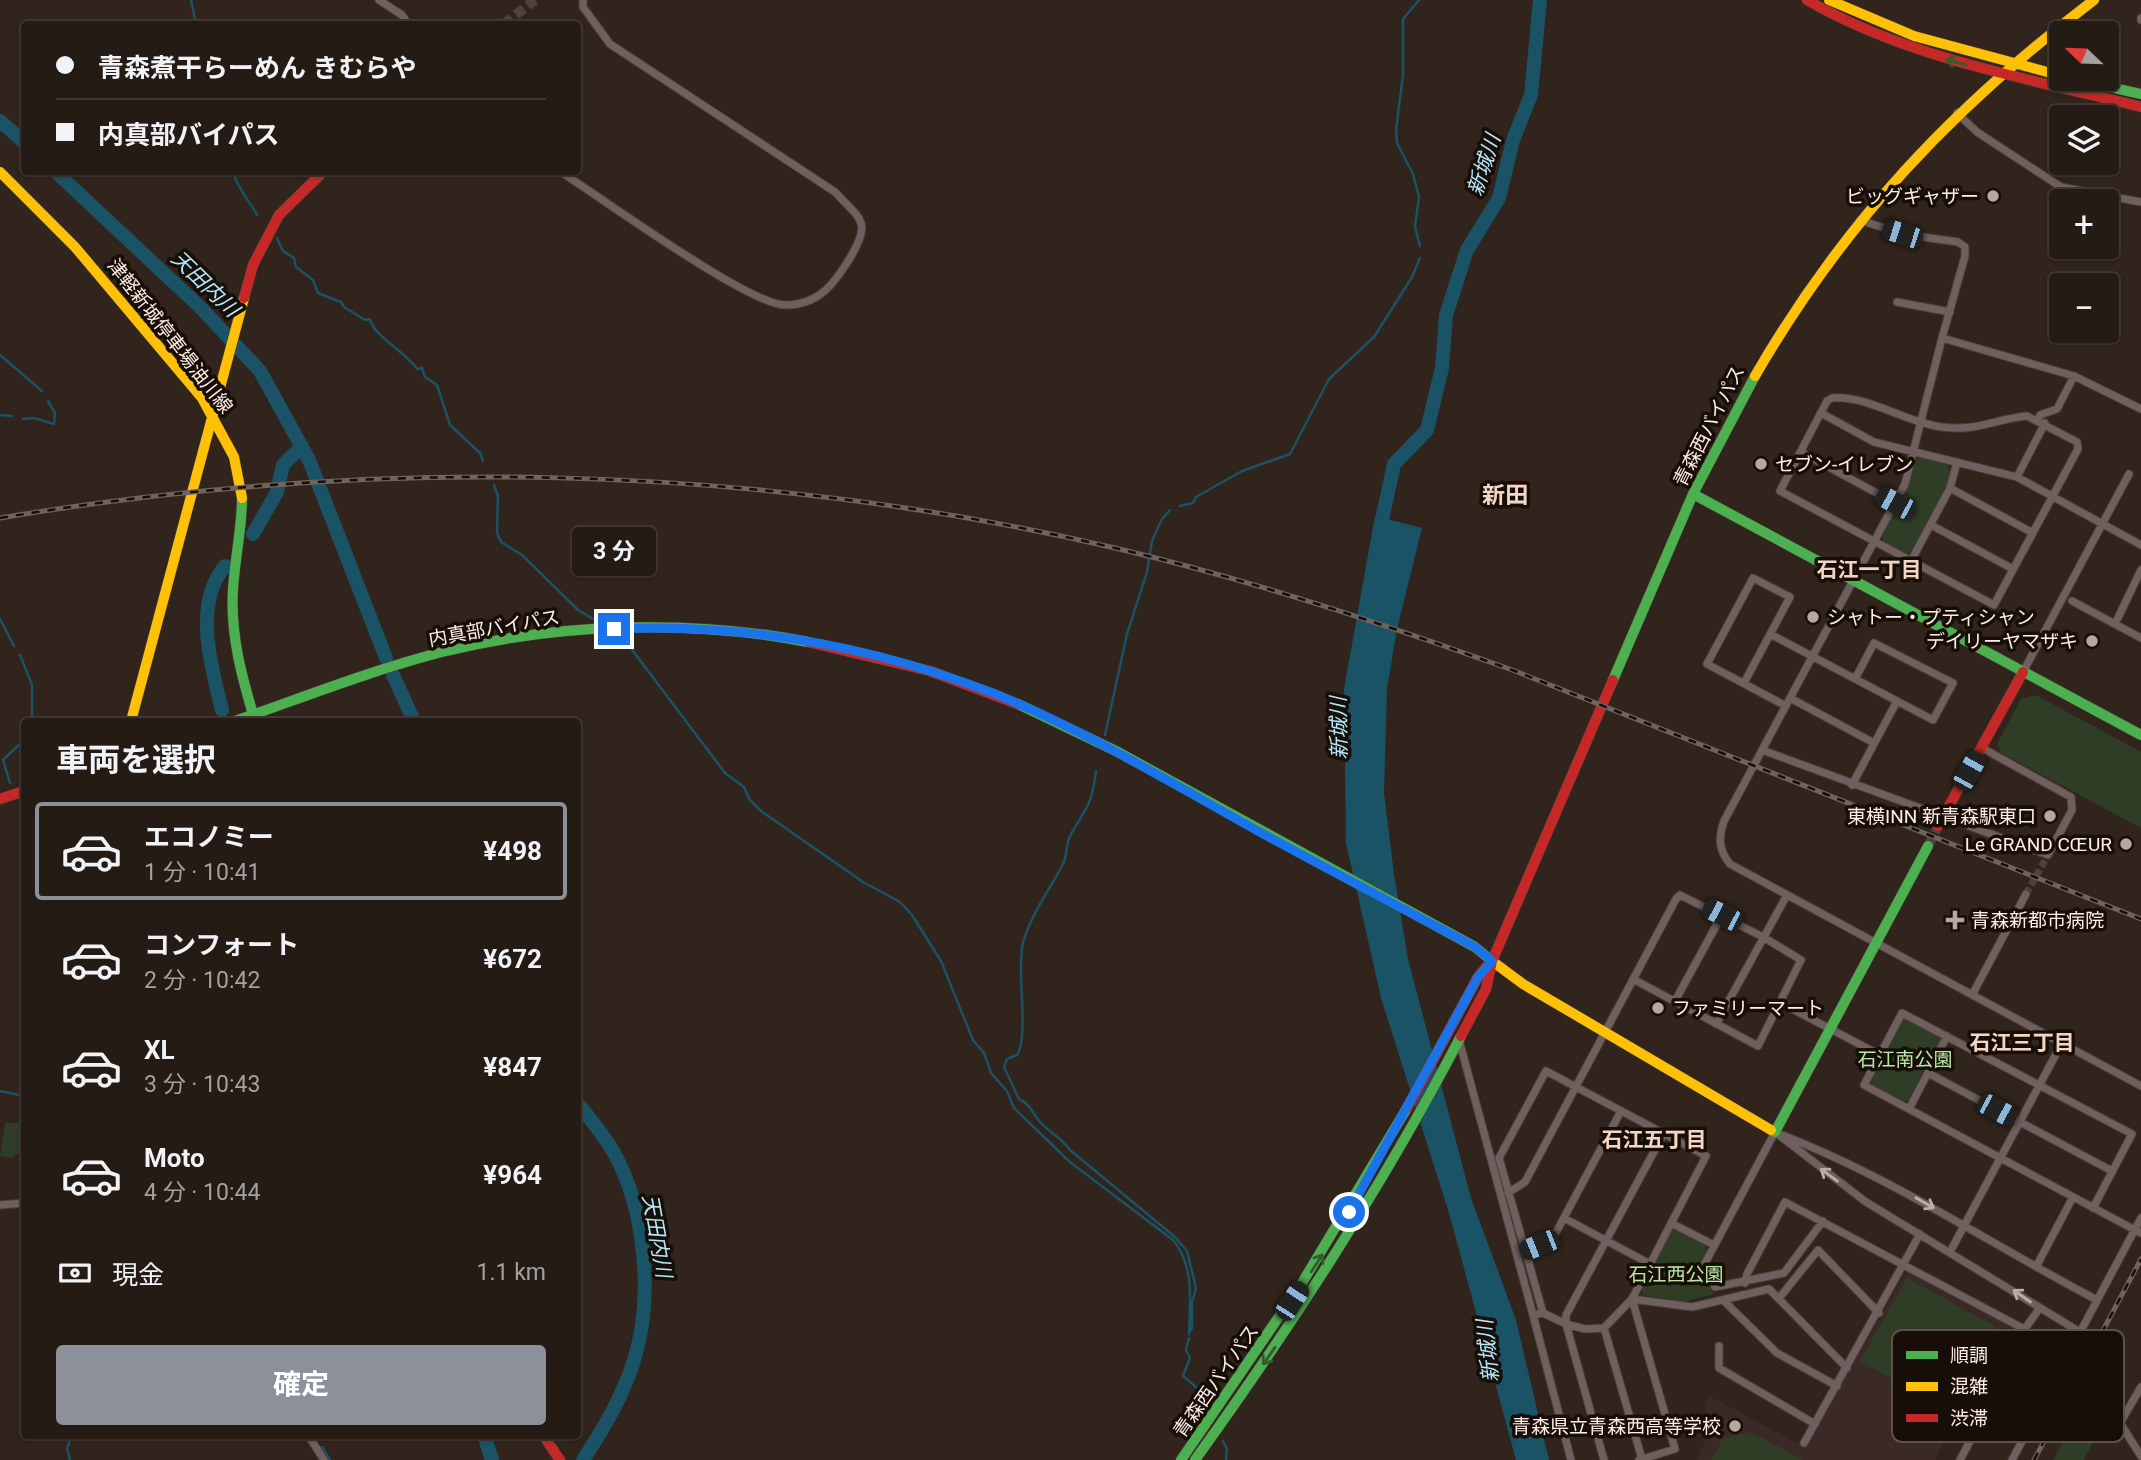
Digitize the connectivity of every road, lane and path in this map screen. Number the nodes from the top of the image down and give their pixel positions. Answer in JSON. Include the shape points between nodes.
{"nodes":[{"id":1,"x":379,"y":0,"type":"edge"},
{"id":2,"x":583,"y":0,"type":"edge"},
{"id":3,"x":1807,"y":0,"type":"edge"},
{"id":4,"x":1829,"y":0,"type":"edge"},
{"id":5,"x":2094,"y":0,"type":"edge"},
{"id":6,"x":406,"y":21,"type":"edge"},
{"id":7,"x":2011,"y":64,"type":"junction"},
{"id":8,"x":2001,"y":73,"type":"junction"},
{"id":9,"x":2049,"y":73,"type":"edge"},
{"id":10,"x":2119,"y":89,"type":"edge"},
{"id":11,"x":2141,"y":94,"type":"edge"},
{"id":12,"x":2141,"y":107,"type":"edge"},
{"id":13,"x":1956,"y":112,"type":"junction"},
{"id":14,"x":0,"y":172,"type":"edge"},
{"id":15,"x":320,"y":175,"type":"edge"},
{"id":16,"x":566,"y":175,"type":"edge"},
{"id":17,"x":2141,"y":202,"type":"edge"},
{"id":18,"x":1859,"y":220,"type":"junction"},
{"id":19,"x":1897,"y":302,"type":"dead end"},
{"id":20,"x":1950,"y":313,"type":"junction"},
{"id":21,"x":1942,"y":338,"type":"junction"},
{"id":22,"x":2074,"y":376,"type":"junction"},
{"id":23,"x":2141,"y":408,"type":"edge"},
{"id":24,"x":1821,"y":413,"type":"junction"},
{"id":25,"x":212,"y":415,"type":"junction"},
{"id":26,"x":1920,"y":422,"type":"junction"},
{"id":27,"x":2041,"y":422,"type":"junction"},
{"id":28,"x":1801,"y":452,"type":"junction"},
{"id":29,"x":1913,"y":452,"type":"junction"},
{"id":30,"x":1957,"y":462,"type":"junction"},
{"id":31,"x":2129,"y":474,"type":"dead end"},
{"id":32,"x":2017,"y":477,"type":"junction"},
{"id":33,"x":1950,"y":488,"type":"junction"},
{"id":34,"x":1693,"y":494,"type":"junction"},
{"id":35,"x":2053,"y":497,"type":"junction"},
{"id":36,"x":1895,"y":503,"type":"junction"},
{"id":37,"x":2103,"y":524,"type":"junction"},
{"id":38,"x":1931,"y":525,"type":"junction"},
{"id":39,"x":2033,"y":533,"type":"junction"},
{"id":40,"x":1875,"y":542,"type":"junction"},
{"id":41,"x":2141,"y":545,"type":"edge"},
{"id":42,"x":1911,"y":561,"type":"junction"},
{"id":43,"x":2013,"y":569,"type":"junction"},
{"id":44,"x":2141,"y":570,"type":"edge"},
{"id":45,"x":1853,"y":581,"type":"junction"},
{"id":46,"x":2072,"y":601,"type":"dead end"},
{"id":47,"x":2115,"y":624,"type":"junction"},
{"id":48,"x":1770,"y":634,"type":"junction"},
{"id":49,"x":2141,"y":638,"type":"edge"},
{"id":50,"x":1813,"y":657,"type":"junction"},
{"id":51,"x":2023,"y":672,"type":"junction"},
{"id":52,"x":1855,"y":679,"type":"junction"},
{"id":53,"x":1744,"y":683,"type":"junction"},
{"id":54,"x":1790,"y":698,"type":"junction"},
{"id":55,"x":1897,"y":701,"type":"junction"},
{"id":56,"x":1786,"y":706,"type":"junction"},
{"id":57,"x":132,"y":718,"type":"edge"},
{"id":58,"x":254,"y":718,"type":"edge"},
{"id":59,"x":2141,"y":735,"type":"edge"},
{"id":60,"x":1874,"y":743,"type":"junction"},
{"id":61,"x":1982,"y":747,"type":"junction"},
{"id":62,"x":1762,"y":750,"type":"junction"},
{"id":63,"x":1852,"y":785,"type":"junction"},
{"id":64,"x":21,"y":792,"type":"edge"},
{"id":65,"x":0,"y":799,"type":"edge"},
{"id":66,"x":1940,"y":822,"type":"junction"},
{"id":67,"x":1928,"y":846,"type":"tunnel mouth"},
{"id":68,"x":2026,"y":894,"type":"tunnel mouth"},
{"id":69,"x":1787,"y":895,"type":"junction"},
{"id":70,"x":1722,"y":915,"type":"junction"},
{"id":71,"x":1763,"y":937,"type":"junction"},
{"id":72,"x":1876,"y":944,"type":"junction"},
{"id":73,"x":1492,"y":961,"type":"junction"},
{"id":74,"x":1633,"y":979,"type":"junction"},
{"id":75,"x":1972,"y":995,"type":"junction"},
{"id":76,"x":1675,"y":1001,"type":"junction"},
{"id":77,"x":1781,"y":1003,"type":"junction"},
{"id":78,"x":1716,"y":1024,"type":"junction"},
{"id":79,"x":1830,"y":1029,"type":"junction"},
{"id":80,"x":1605,"y":1031,"type":"junction"},
{"id":81,"x":1947,"y":1036,"type":"junction"},
{"id":82,"x":1457,"y":1042,"type":"junction"},
{"id":83,"x":2062,"y":1043,"type":"junction"},
{"id":84,"x":1880,"y":1055,"type":"junction"},
{"id":85,"x":1928,"y":1073,"type":"junction"},
{"id":86,"x":2039,"y":1085,"type":"junction"},
{"id":87,"x":2141,"y":1086,"type":"edge"},
{"id":88,"x":1575,"y":1087,"type":"junction"},
{"id":89,"x":1909,"y":1108,"type":"junction"},
{"id":90,"x":1621,"y":1111,"type":"junction"},
{"id":91,"x":2020,"y":1122,"type":"junction"},
{"id":92,"x":1774,"y":1132,"type":"junction"},
{"id":93,"x":1664,"y":1133,"type":"junction"},
{"id":94,"x":2000,"y":1158,"type":"junction"},
{"id":95,"x":2112,"y":1171,"type":"junction"},
{"id":96,"x":1508,"y":1193,"type":"junction"},
{"id":97,"x":2073,"y":1197,"type":"junction"},
{"id":98,"x":21,"y":1203,"type":"edge"},
{"id":99,"x":0,"y":1205,"type":"edge"},
{"id":100,"x":2092,"y":1208,"type":"junction"},
{"id":101,"x":1564,"y":1218,"type":"junction"},
{"id":102,"x":2141,"y":1218,"type":"edge"},
{"id":103,"x":1823,"y":1221,"type":"junction"},
{"id":104,"x":1671,"y":1223,"type":"junction"},
{"id":105,"x":1964,"y":1226,"type":"junction"},
{"id":106,"x":2138,"y":1231,"type":"edge"},
{"id":107,"x":1920,"y":1234,"type":"junction"},
{"id":108,"x":1607,"y":1240,"type":"junction"},
{"id":109,"x":1714,"y":1245,"type":"junction"},
{"id":110,"x":1525,"y":1251,"type":"junction"},
{"id":111,"x":1950,"y":1252,"type":"junction"},
{"id":112,"x":1650,"y":1264,"type":"junction"},
{"id":113,"x":1904,"y":1265,"type":"junction"},
{"id":114,"x":2036,"y":1268,"type":"junction"},
{"id":115,"x":1745,"y":1283,"type":"junction"},
{"id":116,"x":1780,"y":1297,"type":"junction"},
{"id":117,"x":1632,"y":1299,"type":"junction"},
{"id":118,"x":1723,"y":1300,"type":"junction"},
{"id":119,"x":2097,"y":1300,"type":"junction"},
{"id":120,"x":2039,"y":1309,"type":"junction"},
{"id":121,"x":1543,"y":1313,"type":"junction"},
{"id":122,"x":1879,"y":1313,"type":"junction"},
{"id":123,"x":1533,"y":1315,"type":"junction"},
{"id":124,"x":1566,"y":1324,"type":"junction"},
{"id":125,"x":1604,"y":1328,"type":"junction"},
{"id":126,"x":2026,"y":1330,"type":"joint"},
{"id":127,"x":2076,"y":1330,"type":"edge"},
{"id":128,"x":2081,"y":1330,"type":"edge"},
{"id":129,"x":1719,"y":1346,"type":"dead end"},
{"id":130,"x":1847,"y":1368,"type":"junction"},
{"id":131,"x":1837,"y":1386,"type":"junction"},
{"id":132,"x":2140,"y":1389,"type":"edge"},
{"id":133,"x":2124,"y":1416,"type":"edge"},
{"id":134,"x":1815,"y":1424,"type":"junction"},
{"id":135,"x":2124,"y":1429,"type":"edge"},
{"id":136,"x":311,"y":1439,"type":"edge"},
{"id":137,"x":546,"y":1439,"type":"edge"},
{"id":138,"x":1970,"y":1442,"type":"edge"},
{"id":139,"x":2021,"y":1442,"type":"edge"},
{"id":140,"x":1804,"y":1443,"type":"dead end"},
{"id":141,"x":2141,"y":1456,"type":"edge"},
{"id":142,"x":324,"y":1460,"type":"edge"},
{"id":143,"x":560,"y":1460,"type":"edge"},
{"id":144,"x":1181,"y":1460,"type":"edge"},
{"id":145,"x":1195,"y":1460,"type":"edge"},
{"id":146,"x":1571,"y":1460,"type":"edge"},
{"id":147,"x":1604,"y":1460,"type":"edge"},
{"id":148,"x":1641,"y":1460,"type":"edge"},
{"id":149,"x":1960,"y":1460,"type":"edge"},
{"id":150,"x":2012,"y":1460,"type":"edge"}],
"edges":[{"from":1,"to":6,"type":"street"},
{"from":2,"to":16,"type":"street","via":[[583,7],[610,44],[835,192],[861,220],[863,235],[828,292],[811,301],[785,305],[733,284]]},
{"from":8,"to":3,"type":"main road","one_way":true,"via":[[1874,36]]},
{"from":4,"to":7,"type":"main road","via":[[1904,34]]},
{"from":5,"to":7,"type":"main road","name":"青森西バイパス"},
{"from":7,"to":8,"type":"main road","name":"青森西バイパス"},
{"from":7,"to":9,"type":"main road"},
{"from":8,"to":12,"type":"main road"},
{"from":8,"to":13,"type":"main road","name":"青森西バイパス"},
{"from":10,"to":11,"type":"main road"},
{"from":13,"to":17,"type":"street","via":[[1977,132],[2061,187]]},
{"from":13,"to":18,"type":"main road","name":"青森西バイパス"},
{"from":14,"to":25,"type":"main road","name":"津軽新城停車場油川線","via":[[52,218]]},
{"from":15,"to":25,"type":"main road","via":[[292,200],[253,265]]},
{"from":18,"to":20,"type":"street","via":[[1965,247]]},
{"from":18,"to":34,"type":"main road","name":"青森西バイパス","via":[[1765,354]]},
{"from":19,"to":20,"type":"street"},
{"from":20,"to":21,"type":"street"},
{"from":21,"to":22,"type":"street"},
{"from":21,"to":26,"type":"street"},
{"from":22,"to":23,"type":"street"},
{"from":22,"to":27,"type":"street","via":[[2057,409],[2040,415]]},
{"from":24,"to":26,"type":"street","via":[[1832,398],[1855,398]]},
{"from":24,"to":28,"type":"street"},
{"from":24,"to":29,"type":"street","via":[[1874,442]]},
{"from":25,"to":57,"type":"main road"},
{"from":25,"to":58,"type":"main road","name":"津軽新城停車場油川線","via":[[240,479],[242,519],[233,618]]},
{"from":26,"to":27,"type":"street","via":[[1970,429],[2018,417]]},
{"from":26,"to":29,"type":"street"},
{"from":27,"to":32,"type":"street"},
{"from":27,"to":35,"type":"street","via":[[2077,442],[2078,449]]},
{"from":28,"to":36,"type":"street"},
{"from":28,"to":40,"type":"street","via":[[1780,491]]},
{"from":29,"to":30,"type":"street"},
{"from":29,"to":36,"type":"street"},
{"from":30,"to":32,"type":"street"},
{"from":30,"to":33,"type":"street"},
{"from":31,"to":37,"type":"street"},
{"from":32,"to":35,"type":"street"},
{"from":33,"to":38,"type":"street"},
{"from":33,"to":39,"type":"street"},
{"from":34,"to":45,"type":"main road"},
{"from":34,"to":73,"type":"main road","name":"青森西バイパス"},
{"from":35,"to":37,"type":"street"},
{"from":35,"to":39,"type":"street"},
{"from":36,"to":40,"type":"street"},
{"from":37,"to":41,"type":"street"},
{"from":37,"to":51,"type":"street"},
{"from":38,"to":42,"type":"street"},
{"from":38,"to":43,"type":"street"},
{"from":39,"to":43,"type":"street"},
{"from":40,"to":42,"type":"street"},
{"from":40,"to":45,"type":"street"},
{"from":42,"to":43,"type":"street","via":[[1994,605]]},
{"from":44,"to":47,"type":"street"},
{"from":45,"to":50,"type":"street"},
{"from":45,"to":51,"type":"main road"},
{"from":46,"to":47,"type":"street"},
{"from":47,"to":49,"type":"street"},
{"from":48,"to":50,"type":"street"},
{"from":48,"to":53,"type":"street"},
{"from":48,"to":53,"type":"street","via":[[1790,597],[1753,578],[1707,664]]},
{"from":50,"to":52,"type":"street"},
{"from":50,"to":54,"type":"street"},
{"from":51,"to":59,"type":"main road"},
{"from":51,"to":61,"type":"main road"},
{"from":52,"to":55,"type":"street"},
{"from":52,"to":55,"type":"street","via":[[1874,643],[1953,683],[1933,720]]},
{"from":53,"to":56,"type":"street"},
{"from":54,"to":56,"type":"street"},
{"from":54,"to":60,"type":"street"},
{"from":55,"to":60,"type":"street"},
{"from":56,"to":62,"type":"street"},
{"from":58,"to":73,"type":"main road","name":"内真部バイパス","via":[[401,664],[518,638],[642,628],[781,637],[885,658],[1002,697],[1125,757],[1475,947]]},
{"from":60,"to":63,"type":"street"},
{"from":61,"to":66,"type":"main road"},
{"from":61,"to":66,"type":"street","via":[[2071,797],[2071,810],[2048,855]]},
{"from":62,"to":63,"type":"street"},
{"from":62,"to":69,"type":"street","via":[[1724,821],[1721,849],[1730,864]]},
{"from":63,"to":66,"type":"street"},
{"from":64,"to":65,"type":"main road"},
{"from":67,"to":72,"type":"main road"},
{"from":68,"to":75,"type":"street"},
{"from":69,"to":71,"type":"street"},
{"from":69,"to":72,"type":"street"},
{"from":70,"to":71,"type":"street"},
{"from":70,"to":74,"type":"street","via":[[1680,895]]},
{"from":70,"to":76,"type":"street"},
{"from":71,"to":77,"type":"street","via":[[1801,960]]},
{"from":71,"to":78,"type":"street"},
{"from":72,"to":75,"type":"street"},
{"from":72,"to":79,"type":"main road"},
{"from":73,"to":80,"type":"main road","name":"内真部バイパス"},
{"from":73,"to":82,"type":"main road","name":"青森西バイパス","via":[[1486,989]]},
{"from":144,"to":73,"type":"main road","name":"青森西バイパス","one_way":true,"via":[[1328,1246],[1478,977]]},
{"from":74,"to":76,"type":"street"},
{"from":74,"to":80,"type":"street"},
{"from":75,"to":83,"type":"street"},
{"from":76,"to":78,"type":"street"},
{"from":77,"to":78,"type":"street","via":[[1758,1046]]},
{"from":77,"to":79,"type":"street"},
{"from":79,"to":84,"type":"street"},
{"from":79,"to":92,"type":"main road"},
{"from":80,"to":88,"type":"street"},
{"from":80,"to":92,"type":"main road","name":"内真部バイパス"},
{"from":81,"to":84,"type":"street","via":[[1902,1013]]},
{"from":81,"to":85,"type":"street"},
{"from":81,"to":86,"type":"street"},
{"from":82,"to":123,"type":"street"},
{"from":82,"to":145,"type":"main road","name":"青森西バイパス","one_way":true,"via":[[1409,1132],[1281,1340]]},
{"from":83,"to":86,"type":"street"},
{"from":83,"to":87,"type":"street"},
{"from":84,"to":89,"type":"street","via":[[1864,1085]]},
{"from":85,"to":89,"type":"street"},
{"from":85,"to":91,"type":"street"},
{"from":86,"to":91,"type":"street"},
{"from":86,"to":95,"type":"street","via":[[2132,1134]]},
{"from":88,"to":90,"type":"street"},
{"from":88,"to":96,"type":"street","via":[[1525,1182]]},
{"from":88,"to":96,"type":"street","via":[[1546,1071],[1499,1158]]},
{"from":89,"to":94,"type":"street"},
{"from":90,"to":93,"type":"street"},
{"from":90,"to":101,"type":"street"},
{"from":91,"to":94,"type":"street"},
{"from":91,"to":95,"type":"street"},
{"from":92,"to":105,"type":"street","one_way":true,"via":[[1878,1176]]},
{"from":107,"to":92,"type":"street","one_way":true,"via":[[1866,1202]]},
{"from":92,"to":109,"type":"street"},
{"from":93,"to":104,"type":"street","via":[[1706,1156]]},
{"from":93,"to":108,"type":"street"},
{"from":94,"to":97,"type":"street"},
{"from":94,"to":105,"type":"street"},
{"from":95,"to":100,"type":"street"},
{"from":96,"to":110,"type":"street"},
{"from":97,"to":100,"type":"street"},
{"from":97,"to":114,"type":"street"},
{"from":98,"to":99,"type":"street"},
{"from":100,"to":106,"type":"street"},
{"from":101,"to":108,"type":"street"},
{"from":101,"to":110,"type":"street","via":[[1552,1240]]},
{"from":102,"to":106,"type":"street"},
{"from":103,"to":113,"type":"street"},
{"from":103,"to":115,"type":"street","via":[[1784,1273]]},
{"from":103,"to":115,"type":"street","via":[[1785,1202]]},
{"from":104,"to":109,"type":"street"},
{"from":104,"to":112,"type":"street"},
{"from":105,"to":111,"type":"street"},
{"from":105,"to":114,"type":"street"},
{"from":106,"to":119,"type":"street"},
{"from":107,"to":111,"type":"street"},
{"from":107,"to":113,"type":"street"},
{"from":108,"to":112,"type":"street"},
{"from":108,"to":124,"type":"street","via":[[1566,1315]]},
{"from":109,"to":115,"type":"street","via":[[1704,1265],[1715,1287]]},
{"from":110,"to":121,"type":"street"},
{"from":120,"to":111,"type":"street","one_way":true},
{"from":112,"to":117,"type":"street"},
{"from":113,"to":122,"type":"street"},
{"from":113,"to":126,"type":"street"},
{"from":114,"to":119,"type":"street"},
{"from":116,"to":118,"type":"street","via":[[1769,1289]]},
{"from":116,"to":122,"type":"street","via":[[1818,1250]]},
{"from":116,"to":130,"type":"street"},
{"from":117,"to":118,"type":"street","via":[[1683,1307]]},
{"from":117,"to":125,"type":"street"},
{"from":117,"to":148,"type":"street","via":[[1675,1449]]},
{"from":118,"to":131,"type":"street","via":[[1777,1353]]},
{"from":119,"to":128,"type":"street"},
{"from":120,"to":126,"type":"street"},
{"from":120,"to":127,"type":"street"},
{"from":121,"to":123,"type":"street"},
{"from":121,"to":124,"type":"street"},
{"from":122,"to":130,"type":"street"},
{"from":123,"to":146,"type":"street"},
{"from":124,"to":125,"type":"street"},
{"from":124,"to":147,"type":"street"},
{"from":125,"to":148,"type":"street"},
{"from":129,"to":134,"type":"street","via":[[1719,1368]]},
{"from":130,"to":131,"type":"street"},
{"from":131,"to":134,"type":"street"},
{"from":132,"to":133,"type":"street"},
{"from":134,"to":140,"type":"street"},
{"from":135,"to":141,"type":"street"},
{"from":136,"to":142,"type":"street"},
{"from":137,"to":143,"type":"main road"},
{"from":138,"to":149,"type":"street"},
{"from":139,"to":150,"type":"street"}]}
